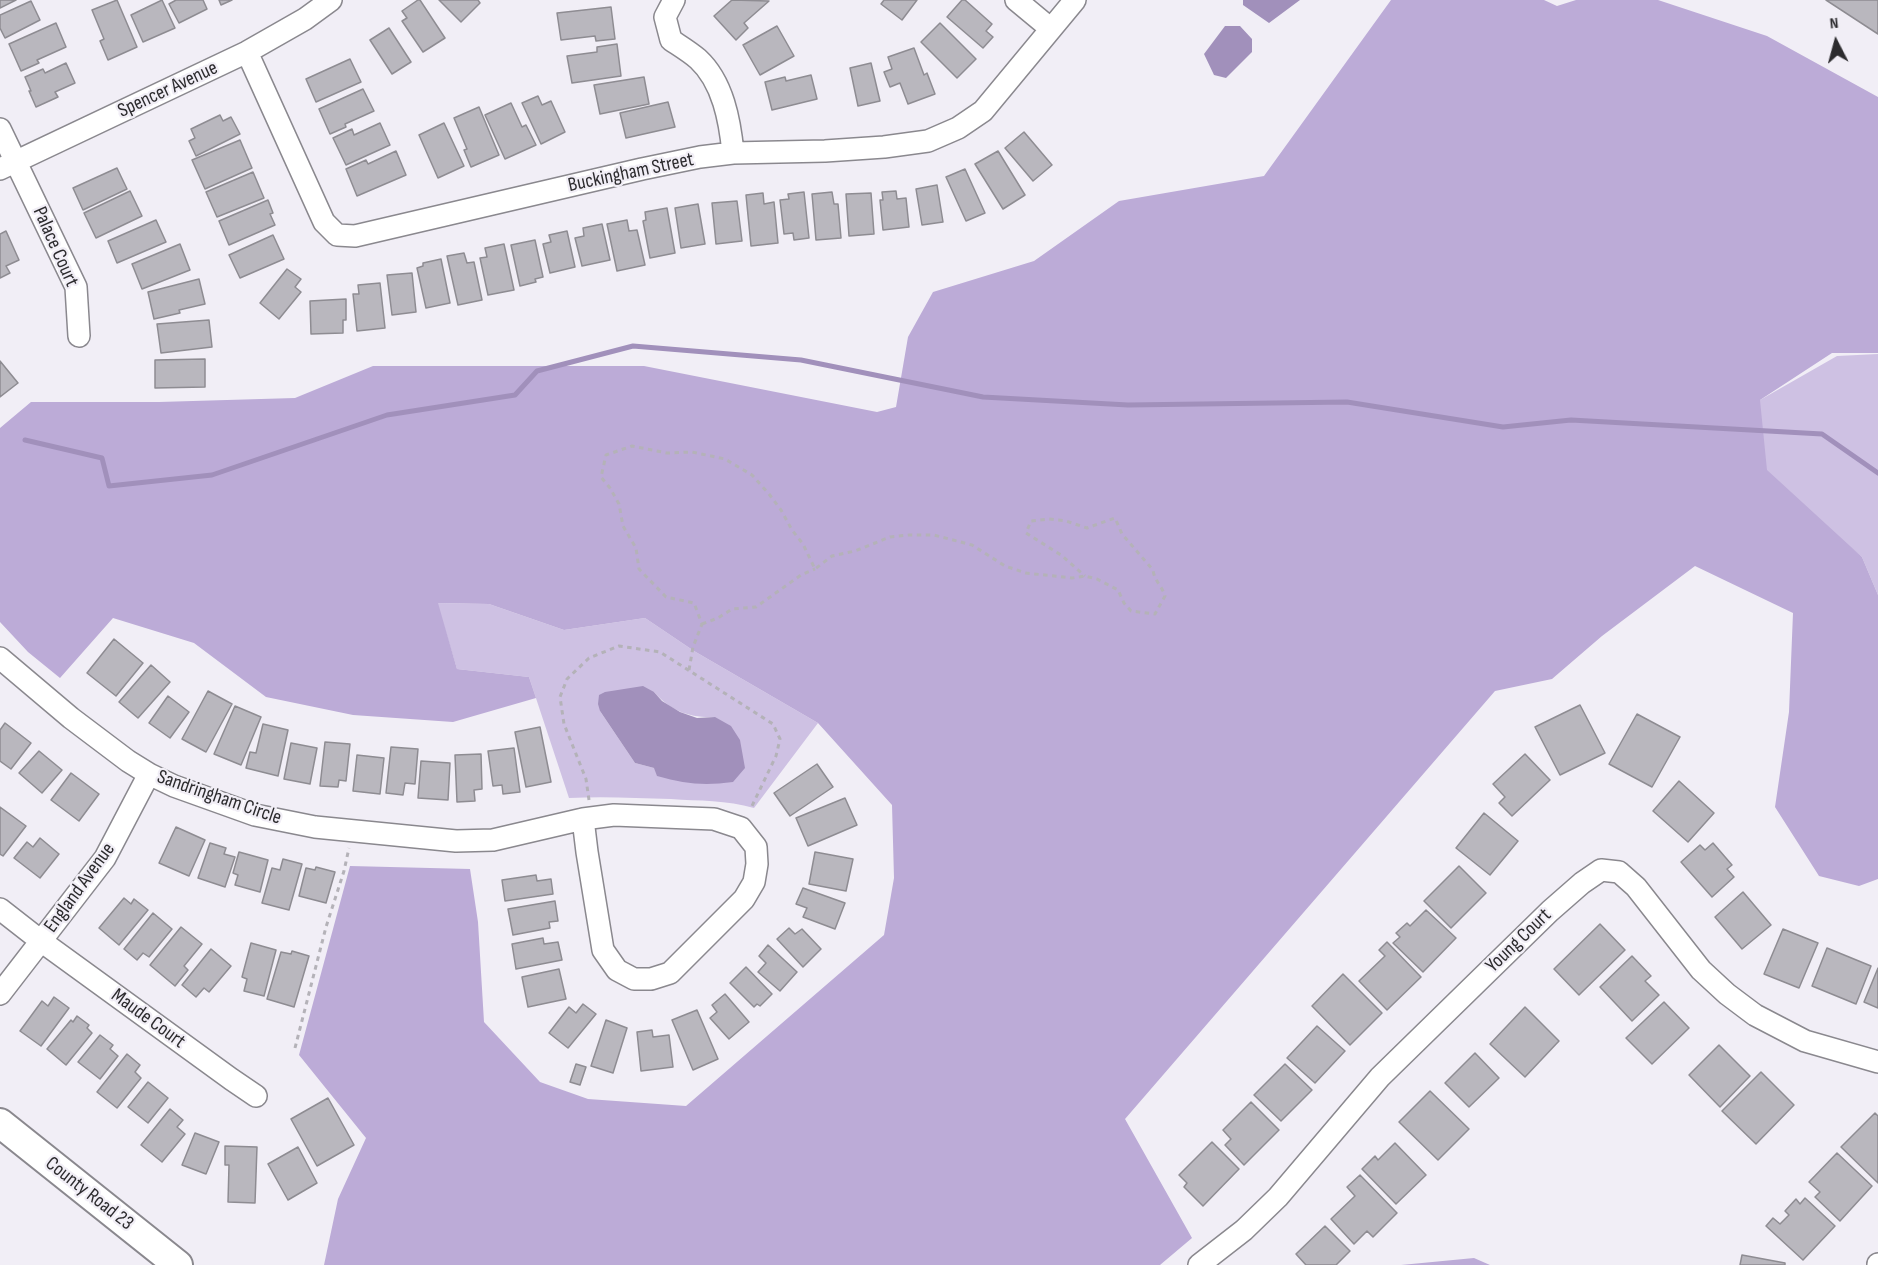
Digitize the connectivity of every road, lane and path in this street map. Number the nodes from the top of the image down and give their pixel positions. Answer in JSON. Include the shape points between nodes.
{"nodes":[{"id":1,"x":331,"y":0,"type":"edge"},
{"id":2,"x":674,"y":0,"type":"edge"},
{"id":3,"x":1016,"y":0,"type":"edge"},
{"id":4,"x":1075,"y":0,"type":"edge"},
{"id":5,"x":1051,"y":29,"type":"junction"},
{"id":6,"x":247,"y":52,"type":"junction"},
{"id":7,"x":0,"y":129,"type":"edge"},
{"id":8,"x":733,"y":153,"type":"junction"},
{"id":9,"x":8,"y":165,"type":"edge"},
{"id":10,"x":79,"y":336,"type":"dead end"},
{"id":11,"x":815,"y":569,"type":"junction"},
{"id":12,"x":1084,"y":576,"type":"junction"},
{"id":13,"x":702,"y":624,"type":"junction"},
{"id":14,"x":0,"y":658,"type":"edge"},
{"id":15,"x":689,"y":670,"type":"junction"},
{"id":16,"x":149,"y":774,"type":"junction"},
{"id":17,"x":751,"y":808,"type":"dead end"},
{"id":18,"x":586,"y":810,"type":"junction"},
{"id":19,"x":352,"y":831,"type":"junction"},
{"id":20,"x":0,"y":909,"type":"edge"},
{"id":21,"x":41,"y":941,"type":"junction"},
{"id":22,"x":0,"y":994,"type":"edge"},
{"id":23,"x":295,"y":1048,"type":"dead end"},
{"id":24,"x":1878,"y":1062,"type":"edge"},
{"id":25,"x":256,"y":1096,"type":"dead end"},
{"id":26,"x":0,"y":1124,"type":"edge"},
{"id":27,"x":178,"y":1265,"type":"edge"},
{"id":28,"x":1198,"y":1265,"type":"edge"}],
"edges":[{"from":1,"to":6,"type":"street","name":"Spencer Avenue"},
{"from":2,"to":8,"type":"street","via":[[665,17],[671,40],[698,59],[713,78],[723,100]]},
{"from":3,"to":5,"type":"street"},
{"from":4,"to":5,"type":"street","name":"Buckingham Street"},
{"from":5,"to":8,"type":"street","name":"Buckingham Street","via":[[983,111],[928,141],[825,151]]},
{"from":6,"to":8,"type":"street","name":"Buckingham Street","via":[[324,222],[337,236],[355,236],[642,169]]},
{"from":6,"to":9,"type":"street","name":"Spencer Avenue"},
{"from":7,"to":9,"type":"street","name":"Palace Court"},
{"from":9,"to":10,"type":"street","name":"Palace Court","via":[[76,287]]},
{"from":11,"to":12,"type":"path","via":[[832,556],[890,537],[934,535],[972,545],[1005,566],[1026,573]]},
{"from":11,"to":13,"type":"path","via":[[756,607],[732,609]]},
{"from":11,"to":13,"type":"path","via":[[769,494],[752,475],[725,459],[632,446],[606,455],[600,477],[619,504],[623,526],[636,548],[639,569],[666,597],[694,603]]},
{"from":12,"to":12,"type":"path","via":[[1118,590],[1131,611],[1155,614],[1165,596],[1153,570],[1122,534],[1115,518],[1087,528],[1066,521],[1031,521],[1026,533],[1061,555]]},
{"from":13,"to":15,"type":"path"},
{"from":14,"to":16,"type":"street","name":"Sandringham Circle","via":[[71,718]]},
{"from":15,"to":17,"type":"path","via":[[773,724],[780,738],[776,756]]},
{"from":15,"to":18,"type":"path","via":[[660,652],[619,646],[589,658],[567,680],[560,697],[564,724],[586,779]]},
{"from":16,"to":19,"type":"street","name":"Sandringham Circle","via":[[255,815]]},
{"from":16,"to":21,"type":"street","name":"England Avenue","via":[[105,858]]},
{"from":18,"to":18,"type":"street","name":"Sandringham Circle","via":[[586,852],[603,950],[617,970],[634,979],[670,973],[744,899],[754,882],[756,847],[741,828],[714,819],[614,815]]},
{"from":18,"to":19,"type":"street","name":"Sandringham Circle","via":[[493,840],[456,841]]},
{"from":19,"to":23,"type":"path"},
{"from":20,"to":21,"type":"street","name":"Maude Court"},
{"from":21,"to":22,"type":"street","name":"England Avenue"},
{"from":21,"to":25,"type":"street","name":"Maude Court"},
{"from":24,"to":28,"type":"street","name":"Young Court","via":[[1806,1041],[1755,1015],[1701,970],[1636,887],[1619,872],[1601,870],[1550,911],[1380,1077],[1278,1197],[1244,1230]]},
{"from":26,"to":27,"type":"main road","name":"County Road 23"}]}
